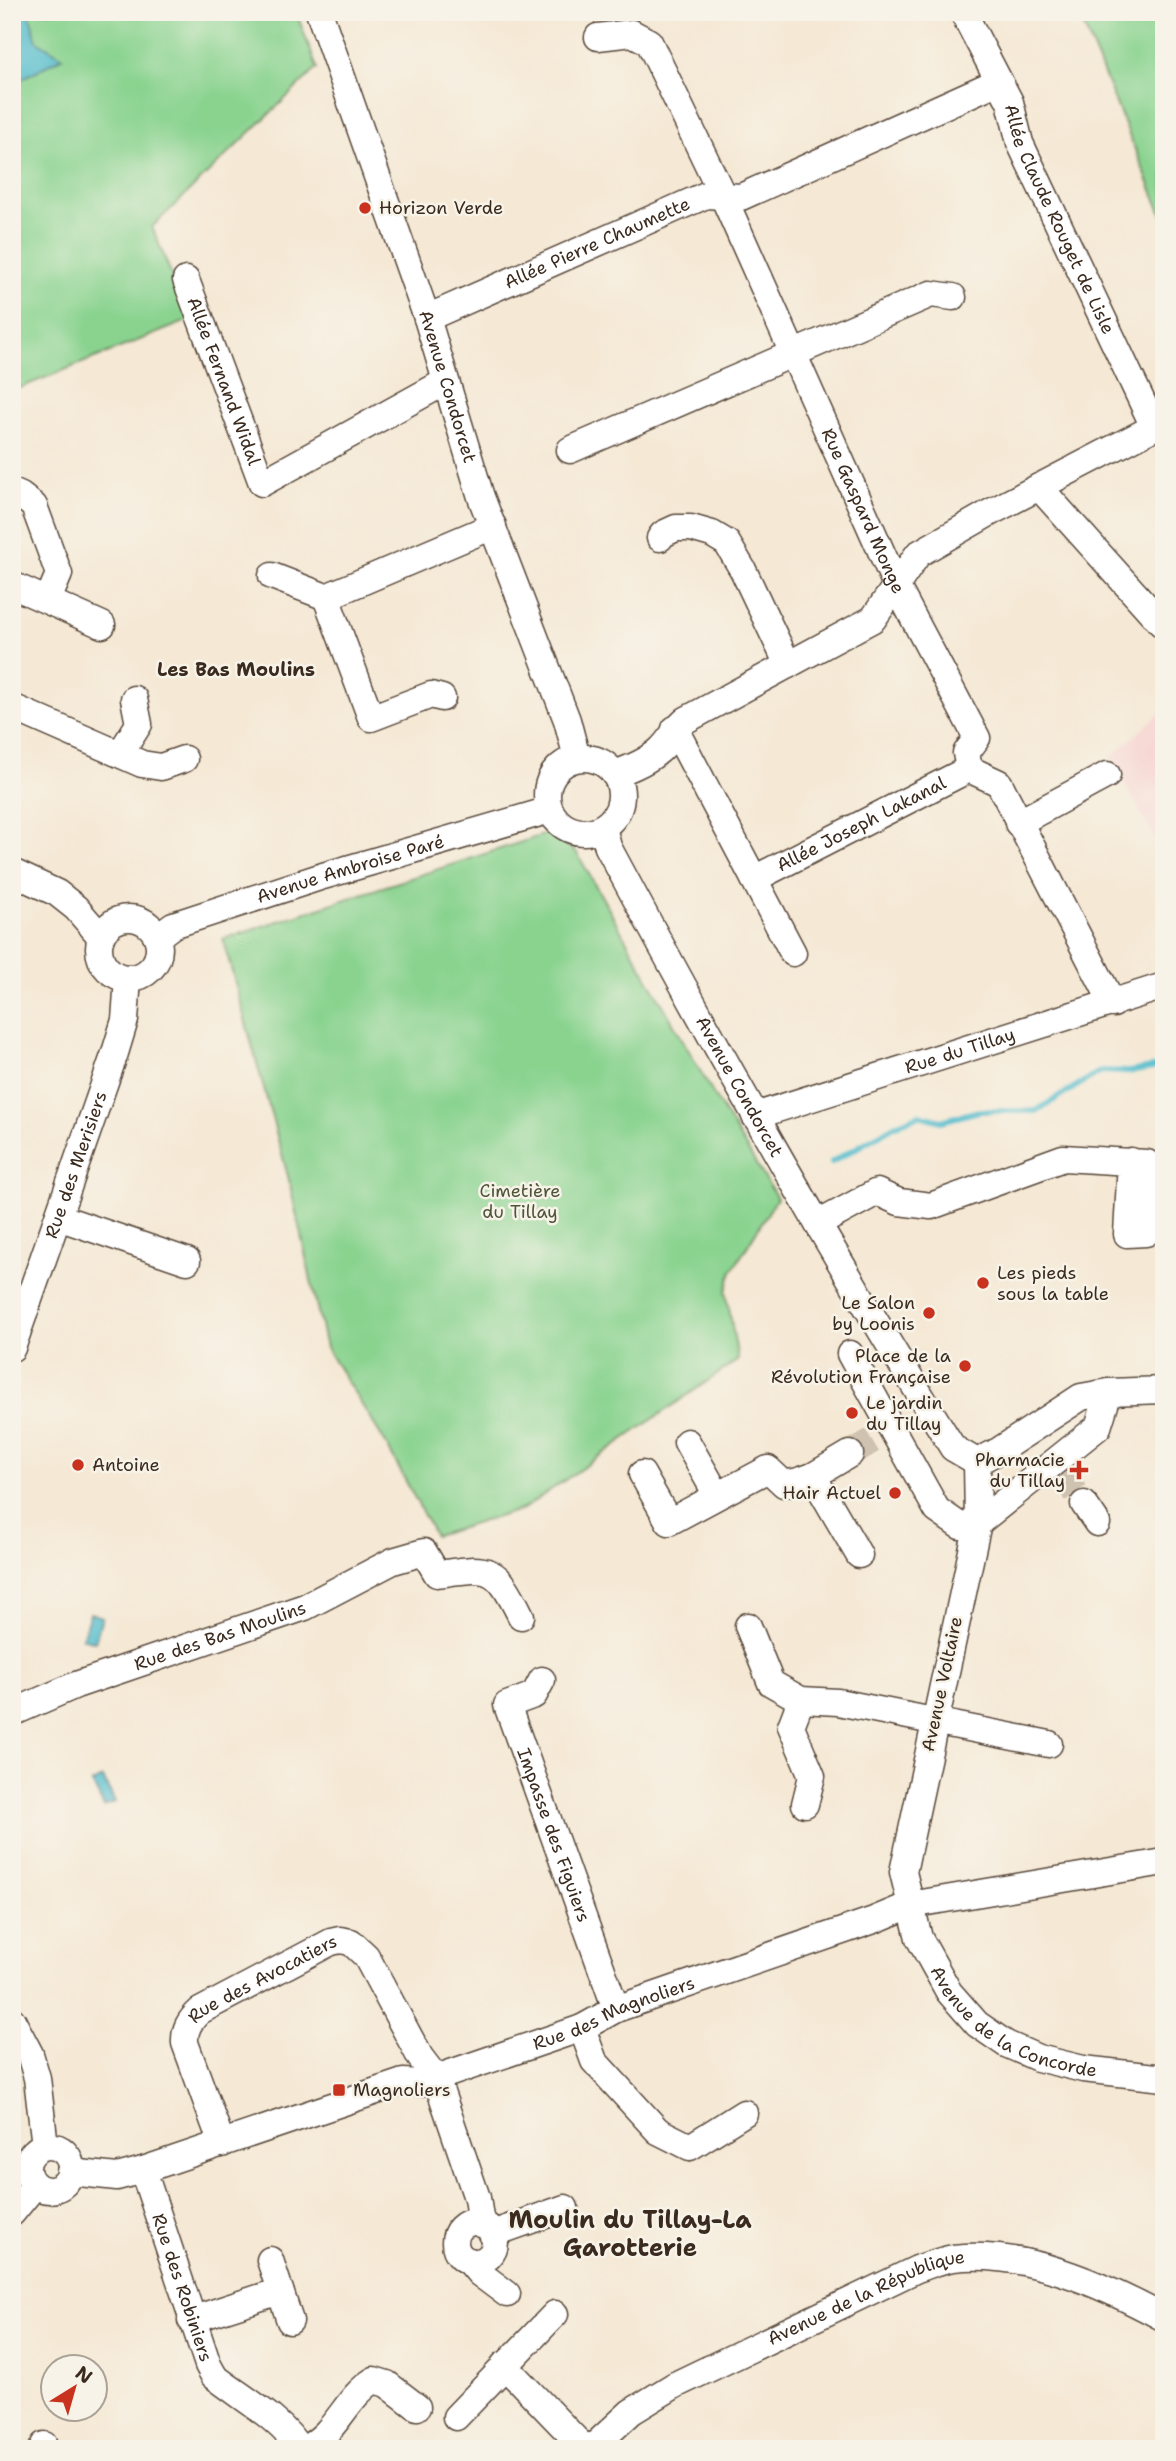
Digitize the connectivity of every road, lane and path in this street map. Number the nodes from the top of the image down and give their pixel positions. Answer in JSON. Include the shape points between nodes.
{"nodes":[{"id":1,"x":319,"y":12,"type":"edge"},
{"id":2,"x":964,"y":12,"type":"edge"},
{"id":3,"x":598,"y":37,"type":"dead end"},
{"id":4,"x":999,"y":81,"type":"junction"},
{"id":5,"x":723,"y":196,"type":"junction"},
{"id":6,"x":186,"y":280,"type":"dead end"},
{"id":7,"x":953,"y":297,"type":"dead end"},
{"id":8,"x":426,"y":318,"type":"junction"},
{"id":9,"x":792,"y":355,"type":"junction"},
{"id":10,"x":445,"y":382,"type":"junction"},
{"id":11,"x":1159,"y":424,"type":"edge"},
{"id":12,"x":570,"y":450,"type":"dead end"},
{"id":13,"x":1039,"y":487,"type":"junction"},
{"id":14,"x":12,"y":492,"type":"edge"},
{"id":15,"x":493,"y":526,"type":"junction"},
{"id":16,"x":660,"y":538,"type":"dead end"},
{"id":17,"x":272,"y":576,"type":"dead end"},
{"id":18,"x":12,"y":585,"type":"edge"},
{"id":19,"x":897,"y":587,"type":"junction"},
{"id":20,"x":326,"y":597,"type":"junction"},
{"id":21,"x":48,"y":600,"type":"junction"},
{"id":22,"x":1161,"y":623,"type":"dead end"},
{"id":23,"x":102,"y":625,"type":"dead end"},
{"id":24,"x":788,"y":665,"type":"junction"},
{"id":25,"x":442,"y":698,"type":"dead end"},
{"id":26,"x":134,"y":699,"type":"dead end"},
{"id":27,"x":12,"y":707,"type":"edge"},
{"id":28,"x":675,"y":729,"type":"junction"},
{"id":29,"x":120,"y":754,"type":"junction"},
{"id":30,"x":577,"y":758,"type":"junction"},
{"id":31,"x":184,"y":759,"type":"dead end"},
{"id":32,"x":969,"y":769,"type":"junction"},
{"id":33,"x":614,"y":774,"type":"junction"},
{"id":34,"x":1107,"y":775,"type":"dead end"},
{"id":35,"x":550,"y":810,"type":"junction"},
{"id":36,"x":1018,"y":823,"type":"junction"},
{"id":37,"x":603,"y":827,"type":"junction"},
{"id":38,"x":12,"y":872,"type":"edge"},
{"id":39,"x":754,"y":879,"type":"junction"},
{"id":40,"x":101,"y":937,"type":"junction"},
{"id":41,"x":157,"y":937,"type":"junction"},
{"id":42,"x":793,"y":953,"type":"dead end"},
{"id":43,"x":128,"y":978,"type":"junction"},
{"id":44,"x":1164,"y":986,"type":"edge"},
{"id":45,"x":1113,"y":1004,"type":"junction"},
{"id":46,"x":755,"y":1116,"type":"junction"},
{"id":47,"x":1131,"y":1161,"type":"dead end"},
{"id":48,"x":58,"y":1217,"type":"junction"},
{"id":49,"x":818,"y":1224,"type":"junction"},
{"id":50,"x":187,"y":1261,"type":"dead end"},
{"id":51,"x":12,"y":1348,"type":"edge"},
{"id":52,"x":850,"y":1354,"type":"dead end"},
{"id":53,"x":1164,"y":1390,"type":"edge"},
{"id":54,"x":1109,"y":1392,"type":"junction"},
{"id":55,"x":1032,"y":1430,"type":"junction"},
{"id":56,"x":687,"y":1442,"type":"dead end"},
{"id":57,"x":850,"y":1454,"type":"tunnel mouth"},
{"id":58,"x":977,"y":1462,"type":"junction"},
{"id":59,"x":1058,"y":1468,"type":"junction"},
{"id":60,"x":642,"y":1474,"type":"dead end"},
{"id":61,"x":813,"y":1476,"type":"junction"},
{"id":62,"x":717,"y":1495,"type":"junction"},
{"id":63,"x":978,"y":1523,"type":"junction"},
{"id":64,"x":859,"y":1555,"type":"dead end"},
{"id":65,"x":521,"y":1616,"type":"dead end"},
{"id":66,"x":748,"y":1626,"type":"dead end"},
{"id":67,"x":542,"y":1680,"type":"dead end"},
{"id":68,"x":800,"y":1700,"type":"junction"},
{"id":69,"x":12,"y":1713,"type":"edge"},
{"id":70,"x":935,"y":1721,"type":"junction"},
{"id":71,"x":1049,"y":1744,"type":"dead end"},
{"id":72,"x":805,"y":1804,"type":"dead end"},
{"id":73,"x":1164,"y":1862,"type":"edge"},
{"id":74,"x":910,"y":1905,"type":"junction"},
{"id":75,"x":616,"y":2009,"type":"junction"},
{"id":76,"x":12,"y":2020,"type":"edge"},
{"id":77,"x":582,"y":2028,"type":"junction"},
{"id":78,"x":436,"y":2078,"type":"junction"},
{"id":79,"x":1164,"y":2078,"type":"edge"},
{"id":80,"x":744,"y":2113,"type":"dead end"},
{"id":81,"x":222,"y":2144,"type":"junction"},
{"id":82,"x":45,"y":2146,"type":"junction"},
{"id":83,"x":143,"y":2170,"type":"junction"},
{"id":84,"x":70,"y":2172,"type":"junction"},
{"id":85,"x":35,"y":2185,"type":"junction"},
{"id":86,"x":565,"y":2208,"type":"dead end"},
{"id":87,"x":12,"y":2213,"type":"edge"},
{"id":88,"x":486,"y":2229,"type":"junction"},
{"id":89,"x":270,"y":2260,"type":"dead end"},
{"id":90,"x":280,"y":2291,"type":"junction"},
{"id":91,"x":508,"y":2294,"type":"dead end"},
{"id":92,"x":555,"y":2314,"type":"dead end"},
{"id":93,"x":1164,"y":2318,"type":"edge"},
{"id":94,"x":191,"y":2320,"type":"junction"},
{"id":95,"x":290,"y":2321,"type":"dead end"},
{"id":96,"x":504,"y":2365,"type":"junction"},
{"id":97,"x":417,"y":2407,"type":"dead end"},
{"id":98,"x":456,"y":2417,"type":"dead end"},
{"id":99,"x":301,"y":2449,"type":"edge"},
{"id":100,"x":585,"y":2449,"type":"edge"},
{"id":101,"x":591,"y":2449,"type":"edge"}],
"edges":[{"from":1,"to":8,"type":"street","name":"Avenue Condorcet"},
{"from":2,"to":4,"type":"street","name":"Allée Claude Rouget de Lisle"},
{"from":3,"to":5,"type":"street","name":"Rue Gaspard Monge","via":[[632,33],[649,42]]},
{"from":4,"to":5,"type":"street","name":"Allée Pierre Chaumette","via":[[741,197]]},
{"from":4,"to":11,"type":"street","name":"Allée Claude Rouget de Lisle","via":[[1020,143]]},
{"from":5,"to":8,"type":"street","name":"Allée Pierre Chaumette","via":[[706,195]]},
{"from":5,"to":9,"type":"street","name":"Rue Gaspard Monge"},
{"from":6,"to":10,"type":"street","name":"Allée Fernand Widal","via":[[262,483]]},
{"from":7,"to":9,"type":"street","via":[[931,294]]},
{"from":8,"to":10,"type":"street","name":"Avenue Condorcet"},
{"from":9,"to":12,"type":"street"},
{"from":9,"to":19,"type":"street","name":"Rue Gaspard Monge"},
{"from":10,"to":15,"type":"street","name":"Avenue Condorcet"},
{"from":11,"to":13,"type":"street"},
{"from":13,"to":19,"type":"street","via":[[918,554]]},
{"from":13,"to":22,"type":"street"},
{"from":14,"to":21,"type":"street","via":[[34,506],[59,574]]},
{"from":15,"to":20,"type":"street"},
{"from":15,"to":30,"type":"street","name":"Avenue Condorcet","via":[[567,720]]},
{"from":16,"to":24,"type":"street","via":[[676,528],[691,528],[727,543]]},
{"from":17,"to":20,"type":"street"},
{"from":18,"to":21,"type":"street"},
{"from":19,"to":24,"type":"street","via":[[873,619]]},
{"from":19,"to":32,"type":"street","name":"Rue Gaspard Monge","via":[[977,738],[966,753]]},
{"from":20,"to":25,"type":"street","via":[[365,728],[431,695]]},
{"from":21,"to":23,"type":"street"},
{"from":24,"to":28,"type":"street"},
{"from":26,"to":29,"type":"street","via":[[139,724]]},
{"from":27,"to":29,"type":"street"},
{"from":28,"to":33,"type":"street","via":[[659,750]]},
{"from":28,"to":39,"type":"street"},
{"from":29,"to":31,"type":"street","via":[[161,767]]},
{"from":30,"to":33,"type":"street","via":[[598,760]]},
{"from":30,"to":35,"type":"street","via":[[565,763],[548,784]]},
{"from":32,"to":36,"type":"street","via":[[999,783]]},
{"from":32,"to":39,"type":"street","name":"Allée Joseph Lakanal"},
{"from":33,"to":37,"type":"street","via":[[620,803]]},
{"from":34,"to":36,"type":"street"},
{"from":35,"to":37,"type":"street","via":[[573,830]]},
{"from":35,"to":41,"type":"street","name":"Avenue Ambroise Paré","via":[[323,876],[173,925]]},
{"from":36,"to":45,"type":"street"},
{"from":37,"to":46,"type":"street","name":"Avenue Condorcet","via":[[608,847]]},
{"from":38,"to":40,"type":"street","via":[[57,893]]},
{"from":39,"to":42,"type":"street"},
{"from":40,"to":41,"type":"street","via":[[114,923],[132,918],[144,922]]},
{"from":40,"to":43,"type":"street","via":[[104,965]]},
{"from":41,"to":43,"type":"street","via":[[156,963],[141,976]]},
{"from":43,"to":48,"type":"street","name":"Rue des Merisiers","via":[[125,1020]]},
{"from":44,"to":45,"type":"street","name":"Rue du Tillay"},
{"from":45,"to":46,"type":"street","name":"Rue du Tillay"},
{"from":46,"to":49,"type":"street","name":"Avenue Condorcet"},
{"from":47,"to":49,"type":"street","via":[[1063,1158],[931,1206],[899,1202],[877,1192]]},
{"from":48,"to":50,"type":"street"},
{"from":48,"to":51,"type":"street","name":"Rue des Merisiers"},
{"from":49,"to":58,"type":"street","name":"Avenue Condorcet","via":[[953,1448]]},
{"from":52,"to":63,"type":"street","via":[[886,1432],[937,1510],[960,1526]]},
{"from":53,"to":54,"type":"street"},
{"from":54,"to":55,"type":"street","via":[[1081,1397]]},
{"from":54,"to":59,"type":"street","via":[[1098,1427]]},
{"from":55,"to":58,"type":"street"},
{"from":55,"to":59,"type":"street"},
{"from":56,"to":62,"type":"street"},
{"from":57,"to":61,"type":"street"},
{"from":58,"to":63,"type":"street","name":"Avenue Voltaire"},
{"from":59,"to":63,"type":"street"},
{"from":60,"to":62,"type":"street","via":[[669,1522]]},
{"from":61,"to":62,"type":"street","via":[[784,1483],[768,1469]]},
{"from":61,"to":64,"type":"street"},
{"from":63,"to":70,"type":"street","name":"Avenue Voltaire"},
{"from":65,"to":69,"type":"street","name":"Rue des Bas Moulins","via":[[505,1584],[489,1572],[472,1569],[437,1574],[424,1552],[393,1561],[305,1607],[76,1685]]},
{"from":66,"to":68,"type":"street","via":[[771,1683]]},
{"from":67,"to":75,"type":"street","name":"Impasse des Figuiers","via":[[534,1695],[507,1704]]},
{"from":68,"to":70,"type":"street","via":[[838,1702]]},
{"from":68,"to":72,"type":"street","via":[[791,1726],[812,1776]]},
{"from":70,"to":71,"type":"street"},
{"from":70,"to":74,"type":"street","name":"Avenue Voltaire","via":[[904,1863]]},
{"from":73,"to":74,"type":"street","name":"Rue des Magnoliers"},
{"from":74,"to":75,"type":"street","name":"Rue des Magnoliers"},
{"from":74,"to":79,"type":"street","name":"Avenue de la Concorde","via":[[919,1938],[949,1992],[977,2024],[1006,2044],[1083,2069]]},
{"from":75,"to":77,"type":"street","name":"Rue des Magnoliers"},
{"from":76,"to":82,"type":"street","via":[[37,2078]]},
{"from":77,"to":78,"type":"street","name":"Rue des Magnoliers"},
{"from":77,"to":80,"type":"street","via":[[594,2061],[658,2131],[690,2147]]},
{"from":78,"to":81,"type":"street","name":"Rue des Magnoliers","via":[[403,2082]]},
{"from":78,"to":81,"type":"street","name":"Rue des Avocatiers","via":[[360,1948],[351,1942],[331,1942],[200,2011],[188,2025],[185,2043]]},
{"from":78,"to":88,"type":"street","name":"Rue des Avocatiers"},
{"from":81,"to":83,"type":"street","name":"Rue des Magnoliers"},
{"from":82,"to":84,"type":"street","via":[[64,2152]]},
{"from":82,"to":85,"type":"street","via":[[32,2152],[29,2159],[27,2173]]},
{"from":83,"to":84,"type":"street","name":"Rue des Magnoliers","via":[[117,2177]]},
{"from":83,"to":94,"type":"street","name":"Rue des Robiniers"},
{"from":84,"to":85,"type":"street","via":[[56,2188]]},
{"from":85,"to":87,"type":"street"},
{"from":86,"to":88,"type":"street"},
{"from":88,"to":91,"type":"street","via":[[470,2223],[464,2226],[455,2246],[479,2273]]},
{"from":89,"to":90,"type":"street"},
{"from":90,"to":94,"type":"street"},
{"from":90,"to":95,"type":"street"},
{"from":92,"to":96,"type":"street"},
{"from":93,"to":101,"type":"street","name":"Avenue de la République","via":[[1049,2269],[981,2257],[950,2259],[917,2269],[676,2385],[631,2412]]},
{"from":94,"to":99,"type":"street","name":"Rue des Robiniers","via":[[214,2376]]},
{"from":96,"to":98,"type":"street"},
{"from":96,"to":100,"type":"street"},
{"from":97,"to":99,"type":"street","via":[[387,2384],[374,2380],[327,2434]]}]}
